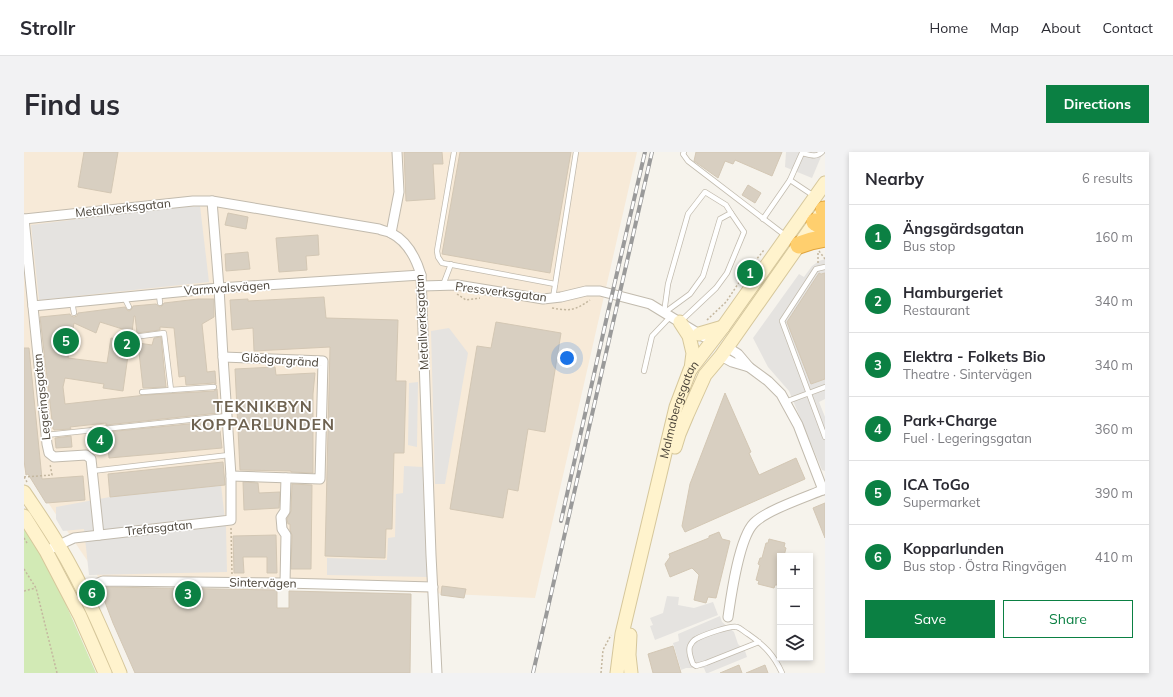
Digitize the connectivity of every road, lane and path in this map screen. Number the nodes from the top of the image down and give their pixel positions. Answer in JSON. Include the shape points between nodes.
{"nodes":[{"id":1,"x":397,"y":152,"type":"edge"},
{"id":2,"x":454,"y":152,"type":"edge"},
{"id":3,"x":576,"y":152,"type":"edge"},
{"id":4,"x":684,"y":152,"type":"edge"},
{"id":5,"x":802,"y":152,"type":"edge"},
{"id":6,"x":822,"y":152,"type":"edge"},
{"id":7,"x":790,"y":180,"type":"junction"},
{"id":8,"x":825,"y":184,"type":"edge"},
{"id":9,"x":212,"y":201,"type":"junction"},
{"id":10,"x":818,"y":210,"type":"edge"},
{"id":11,"x":731,"y":213,"type":"junction"},
{"id":12,"x":763,"y":218,"type":"junction"},
{"id":13,"x":24,"y":219,"type":"edge"},
{"id":14,"x":391,"y":233,"type":"junction"},
{"id":15,"x":825,"y":238,"type":"edge"},
{"id":16,"x":793,"y":241,"type":"junction"},
{"id":17,"x":825,"y":259,"type":"edge"},
{"id":18,"x":451,"y":264,"type":"junction"},
{"id":19,"x":825,"y":267,"type":"edge"},
{"id":20,"x":820,"y":268,"type":"junction"},
{"id":21,"x":421,"y":275,"type":"junction"},
{"id":22,"x":555,"y":284,"type":"junction"},
{"id":23,"x":422,"y":286,"type":"junction"},
{"id":24,"x":443,"y":286,"type":"junction"},
{"id":25,"x":220,"y":288,"type":"junction"},
{"id":26,"x":454,"y":293,"type":"dead end"},
{"id":27,"x":124,"y":297,"type":"junction"},
{"id":28,"x":483,"y":297,"type":"dead end"},
{"id":29,"x":553,"y":298,"type":"junction"},
{"id":30,"x":594,"y":298,"type":"dead end"},
{"id":31,"x":72,"y":302,"type":"junction"},
{"id":32,"x":33,"y":306,"type":"junction"},
{"id":33,"x":129,"y":307,"type":"dead end"},
{"id":34,"x":551,"y":307,"type":"dead end"},
{"id":35,"x":74,"y":313,"type":"dead end"},
{"id":36,"x":672,"y":317,"type":"junction"},
{"id":37,"x":723,"y":327,"type":"junction"},
{"id":38,"x":699,"y":334,"type":"junction"},
{"id":39,"x":134,"y":337,"type":"dead end"},
{"id":40,"x":712,"y":342,"type":"junction"},
{"id":41,"x":724,"y":351,"type":"junction"},
{"id":42,"x":223,"y":357,"type":"junction"},
{"id":43,"x":690,"y":370,"type":"junction"},
{"id":44,"x":644,"y":371,"type":"dead end"},
{"id":45,"x":214,"y":387,"type":"dead end"},
{"id":46,"x":825,"y":387,"type":"edge"},
{"id":47,"x":171,"y":390,"type":"junction"},
{"id":48,"x":142,"y":392,"type":"dead end"},
{"id":49,"x":809,"y":393,"type":"junction"},
{"id":50,"x":785,"y":402,"type":"junction"},
{"id":51,"x":228,"y":416,"type":"junction"},
{"id":52,"x":46,"y":435,"type":"junction"},
{"id":53,"x":825,"y":437,"type":"edge"},
{"id":54,"x":49,"y":453,"type":"junction"},
{"id":55,"x":229,"y":455,"type":"junction"},
{"id":56,"x":92,"y":471,"type":"junction"},
{"id":57,"x":230,"y":476,"type":"junction"},
{"id":58,"x":24,"y":477,"type":"edge"},
{"id":59,"x":286,"y":478,"type":"junction"},
{"id":60,"x":824,"y":489,"type":"edge"},
{"id":61,"x":24,"y":492,"type":"edge"},
{"id":62,"x":24,"y":516,"type":"edge"},
{"id":63,"x":231,"y":520,"type":"junction"},
{"id":64,"x":99,"y":535,"type":"junction"},
{"id":65,"x":58,"y":545,"type":"junction"},
{"id":66,"x":46,"y":551,"type":"junction"},
{"id":67,"x":24,"y":570,"type":"edge"},
{"id":68,"x":232,"y":574,"type":"dead end"},
{"id":69,"x":285,"y":583,"type":"junction"},
{"id":70,"x":93,"y":585,"type":"dead end"},
{"id":71,"x":433,"y":587,"type":"junction"},
{"id":72,"x":36,"y":588,"type":"junction"},
{"id":73,"x":24,"y":590,"type":"edge"},
{"id":74,"x":728,"y":617,"type":"dead end"},
{"id":75,"x":758,"y":642,"type":"junction"},
{"id":76,"x":57,"y":673,"type":"edge"},
{"id":77,"x":105,"y":673,"type":"edge"},
{"id":78,"x":120,"y":673,"type":"edge"},
{"id":79,"x":437,"y":673,"type":"edge"},
{"id":80,"x":616,"y":673,"type":"edge"},
{"id":81,"x":631,"y":673,"type":"edge"},
{"id":82,"x":782,"y":673,"type":"edge"}],
"edges":[{"from":1,"to":14,"type":"street","via":[[399,192]]},
{"from":2,"to":18,"type":"lane","via":[[437,251],[442,263]]},
{"from":3,"to":22,"type":"lane"},
{"from":4,"to":12,"type":"lane","via":[[688,161]]},
{"from":5,"to":6,"type":"lane","via":[[813,156]]},
{"from":5,"to":7,"type":"lane"},
{"from":7,"to":10,"type":"lane"},
{"from":7,"to":12,"type":"lane"},
{"from":8,"to":10,"type":"main road","name":"Malmabergsgatan"},
{"from":9,"to":13,"type":"street","name":"Metallverksgatan"},
{"from":9,"to":14,"type":"street","name":"Metallverksgatan"},
{"from":9,"to":25,"type":"street"},
{"from":10,"to":16,"type":"main road","name":"Malmabergsgatan"},
{"from":11,"to":36,"type":"lane","via":[[720,219],[703,276]]},
{"from":11,"to":36,"type":"lane","via":[[744,232],[727,273],[716,288]]},
{"from":11,"to":36,"type":"lane","via":[[726,205],[705,192],[688,214],[668,284]]},
{"from":12,"to":16,"type":"lane"},
{"from":13,"to":32,"type":"street","name":"Legeringsgatan"},
{"from":14,"to":21,"type":"street","name":"Metallverksgatan","via":[[412,253]]},
{"from":15,"to":16,"type":"highway"},
{"from":16,"to":37,"type":"main road","name":"Malmabergsgatan"},
{"from":16,"to":41,"type":"main road","name":"Malmabergsgatan"},
{"from":17,"to":20,"type":"path","via":[[818,250]]},
{"from":18,"to":22,"type":"lane"},
{"from":18,"to":24,"type":"lane"},
{"from":19,"to":20,"type":"lane"},
{"from":20,"to":49,"type":"lane","via":[[816,269],[782,321]]},
{"from":21,"to":23,"type":"street","name":"Metallverksgatan"},
{"from":21,"to":25,"type":"street","name":"Varmvalsvägen"},
{"from":22,"to":29,"type":"lane"},
{"from":23,"to":24,"type":"street","name":"Pressverksgatan"},
{"from":23,"to":71,"type":"street","name":"Metallverksgatan"},
{"from":24,"to":29,"type":"street","name":"Pressverksgatan"},
{"from":25,"to":27,"type":"street","name":"Varmvalsvägen","via":[[160,299]]},
{"from":25,"to":42,"type":"street"},
{"from":26,"to":28,"type":"path","via":[[466,300]]},
{"from":27,"to":31,"type":"street","name":"Varmvalsvägen"},
{"from":27,"to":33,"type":"lane"},
{"from":29,"to":36,"type":"street","name":"Pressverksgatan","via":[[586,291],[600,291],[650,304]]},
{"from":30,"to":34,"type":"path","via":[[571,310]]},
{"from":31,"to":32,"type":"street","name":"Varmvalsvägen"},
{"from":31,"to":35,"type":"lane"},
{"from":32,"to":52,"type":"street","name":"Legeringsgatan","via":[[46,397]]},
{"from":36,"to":38,"type":"street","name":"Pressverksgatan"},
{"from":36,"to":43,"type":"main road","via":[[688,336],[693,353]]},
{"from":36,"to":44,"type":"lane","via":[[652,336]]},
{"from":37,"to":38,"type":"main road"},
{"from":37,"to":40,"type":"main road","name":"Malmabergsgatan"},
{"from":38,"to":40,"type":"street","name":"Pressverksgatan"},
{"from":39,"to":47,"type":"lane","via":[[164,333]]},
{"from":40,"to":41,"type":"main road"},
{"from":40,"to":43,"type":"main road","name":"Malmabergsgatan"},
{"from":41,"to":50,"type":"street","via":[[732,362],[749,367],[768,381]]},
{"from":41,"to":81,"type":"main road","name":"Malmabergsgatan","via":[[705,375],[695,395],[673,454],[630,635]]},
{"from":42,"to":51,"type":"street"},
{"from":42,"to":59,"type":"street","name":"Glödgargränd","via":[[323,361],[320,479]]},
{"from":43,"to":80,"type":"main road","name":"Malmabergsgatan","via":[[676,406],[622,634]]},
{"from":45,"to":47,"type":"lane"},
{"from":46,"to":49,"type":"lane"},
{"from":47,"to":48,"type":"lane"},
{"from":49,"to":50,"type":"lane"},
{"from":49,"to":53,"type":"lane"},
{"from":50,"to":60,"type":"street","via":[[798,425]]},
{"from":51,"to":52,"type":"lane"},
{"from":51,"to":55,"type":"street"},
{"from":52,"to":54,"type":"street","name":"Legeringsgatan"},
{"from":54,"to":56,"type":"street","name":"Legeringsgatan","via":[[54,457],[86,455],[91,459]]},
{"from":54,"to":58,"type":"path","via":[[52,475]]},
{"from":55,"to":56,"type":"lane"},
{"from":55,"to":57,"type":"street"},
{"from":56,"to":64,"type":"street","name":"Legeringsgatan"},
{"from":57,"to":59,"type":"street","name":"Glödgargränd"},
{"from":57,"to":63,"type":"street"},
{"from":59,"to":69,"type":"street","via":[[285,512],[281,517],[282,529],[286,535]]},
{"from":60,"to":74,"type":"street","via":[[770,512],[753,524],[743,545]]},
{"from":61,"to":65,"type":"main road"},
{"from":62,"to":66,"type":"main road"},
{"from":63,"to":64,"type":"street","name":"Trefasgatan"},
{"from":63,"to":68,"type":"path"},
{"from":64,"to":65,"type":"street","name":"Trefasgatan","via":[[74,538]]},
{"from":65,"to":66,"type":"street","name":"Trefasgatan"},
{"from":65,"to":78,"type":"main road","via":[[102,630]]},
{"from":66,"to":77,"type":"main road","via":[[80,616]]},
{"from":67,"to":72,"type":"path"},
{"from":69,"to":70,"type":"street","name":"Sintervägen","via":[[103,581]]},
{"from":69,"to":71,"type":"street","name":"Sintervägen"},
{"from":71,"to":79,"type":"street","name":"Metallverksgatan"},
{"from":72,"to":73,"type":"path"},
{"from":72,"to":76,"type":"path"},
{"from":75,"to":75,"type":"lane","via":[[736,626],[695,640],[689,647],[693,664],[696,666]]},
{"from":75,"to":82,"type":"lane","via":[[771,654]]}]}
